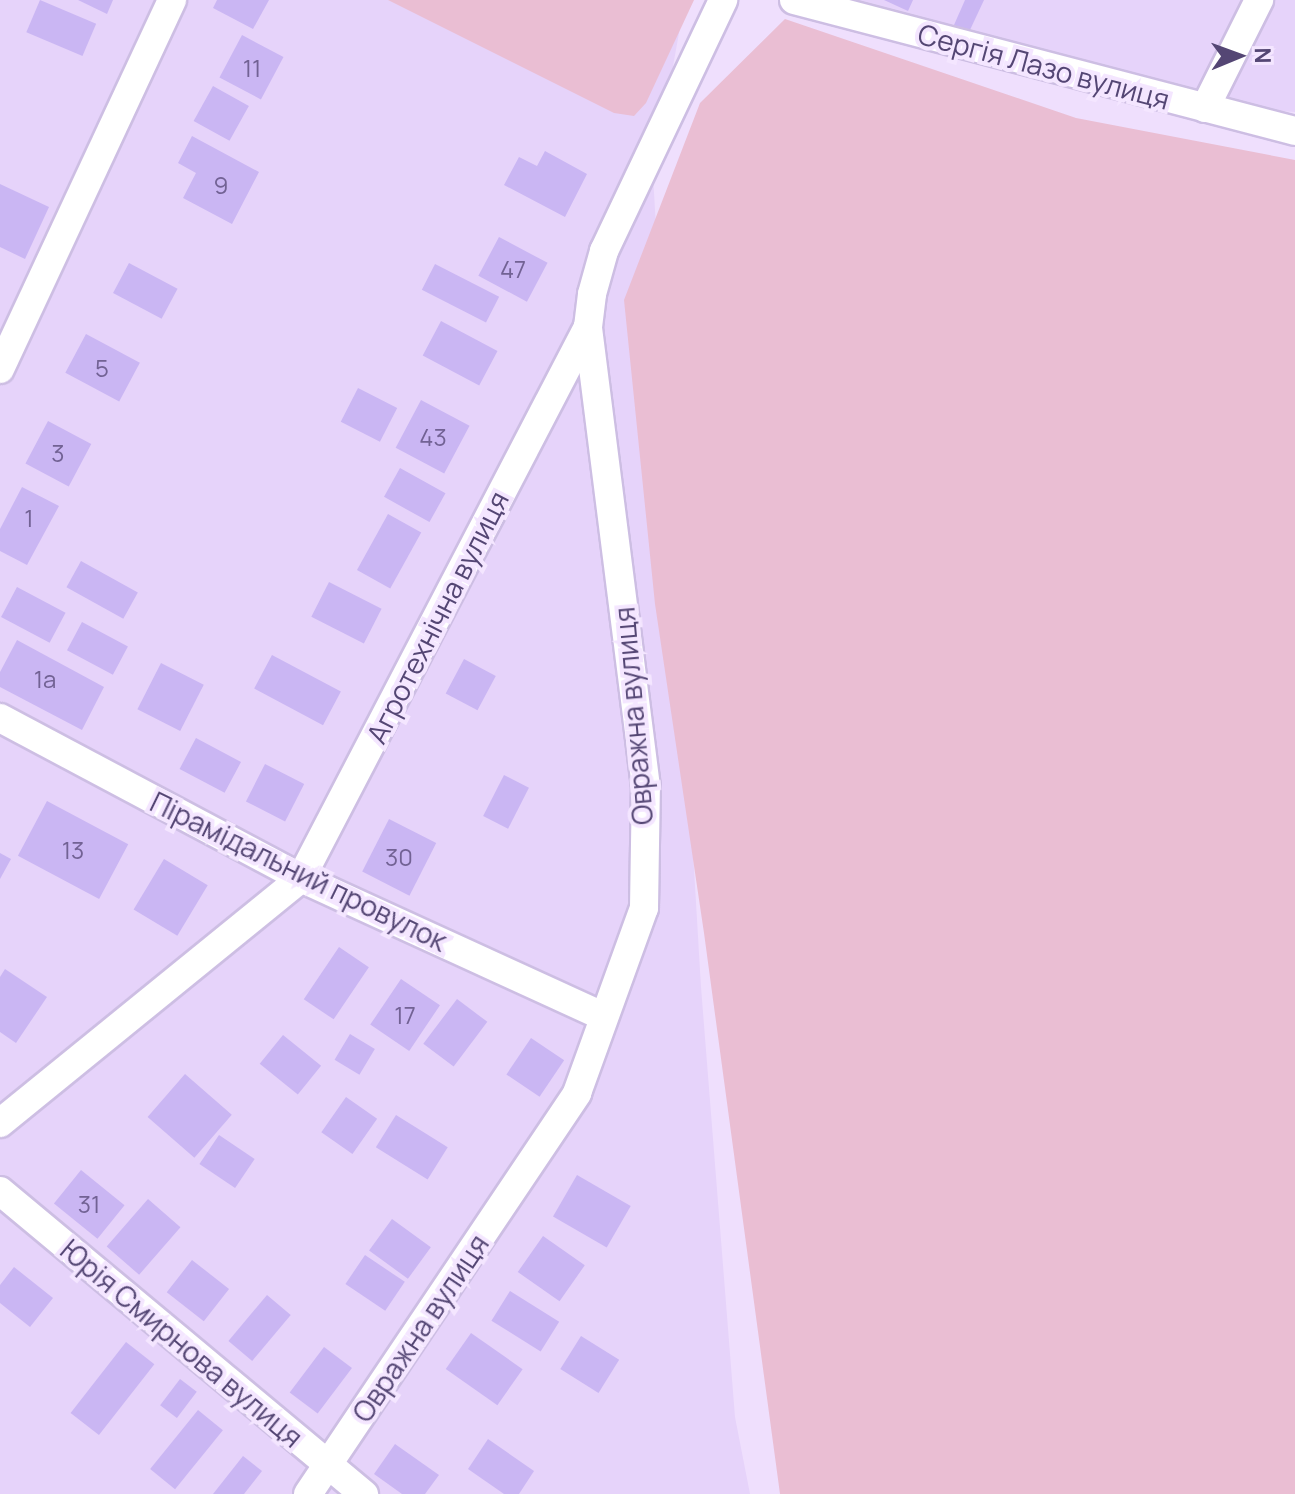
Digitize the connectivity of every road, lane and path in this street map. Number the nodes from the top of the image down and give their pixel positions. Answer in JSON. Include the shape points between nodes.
{"nodes":[{"id":1,"x":172,"y":0,"type":"edge"},
{"id":2,"x":723,"y":0,"type":"edge"},
{"id":3,"x":794,"y":0,"type":"edge"},
{"id":4,"x":1259,"y":0,"type":"edge"},
{"id":5,"x":1205,"y":108,"type":"junction"},
{"id":6,"x":1295,"y":131,"type":"edge"},
{"id":7,"x":588,"y":327,"type":"junction"},
{"id":8,"x":0,"y":369,"type":"edge"},
{"id":9,"x":0,"y":718,"type":"edge"},
{"id":10,"x":301,"y":878,"type":"junction"},
{"id":11,"x":603,"y":1016,"type":"junction"},
{"id":12,"x":0,"y":1123,"type":"edge"},
{"id":13,"x":0,"y":1191,"type":"edge"},
{"id":14,"x":328,"y":1465,"type":"junction"},
{"id":15,"x":308,"y":1494,"type":"edge"},
{"id":16,"x":364,"y":1494,"type":"edge"}],
"edges":[{"from":1,"to":8,"type":"street"},
{"from":2,"to":7,"type":"street","name":"Агротехнічна вулиця","via":[[604,251]]},
{"from":3,"to":5,"type":"street","name":"Сергія Лазо вулиця"},
{"from":4,"to":5,"type":"street"},
{"from":5,"to":6,"type":"street","name":"Сергія Лазо вулиця"},
{"from":7,"to":10,"type":"street","name":"Агротехнічна вулиця"},
{"from":7,"to":11,"type":"street","name":"Овражна вулиця","via":[[646,787],[644,908]]},
{"from":9,"to":10,"type":"street","name":"Пірамідальний провулок"},
{"from":10,"to":11,"type":"street","name":"Пірамідальний провулок"},
{"from":10,"to":12,"type":"street","name":"Агротехнічна вулиця"},
{"from":11,"to":14,"type":"street","name":"Овражна вулиця","via":[[577,1093]]},
{"from":13,"to":14,"type":"street","name":"Юрія Смирнова вулиця"},
{"from":14,"to":15,"type":"street","name":"Овражна вулиця"},
{"from":14,"to":16,"type":"street","name":"Юрія Смирнова вулиця"}]}
